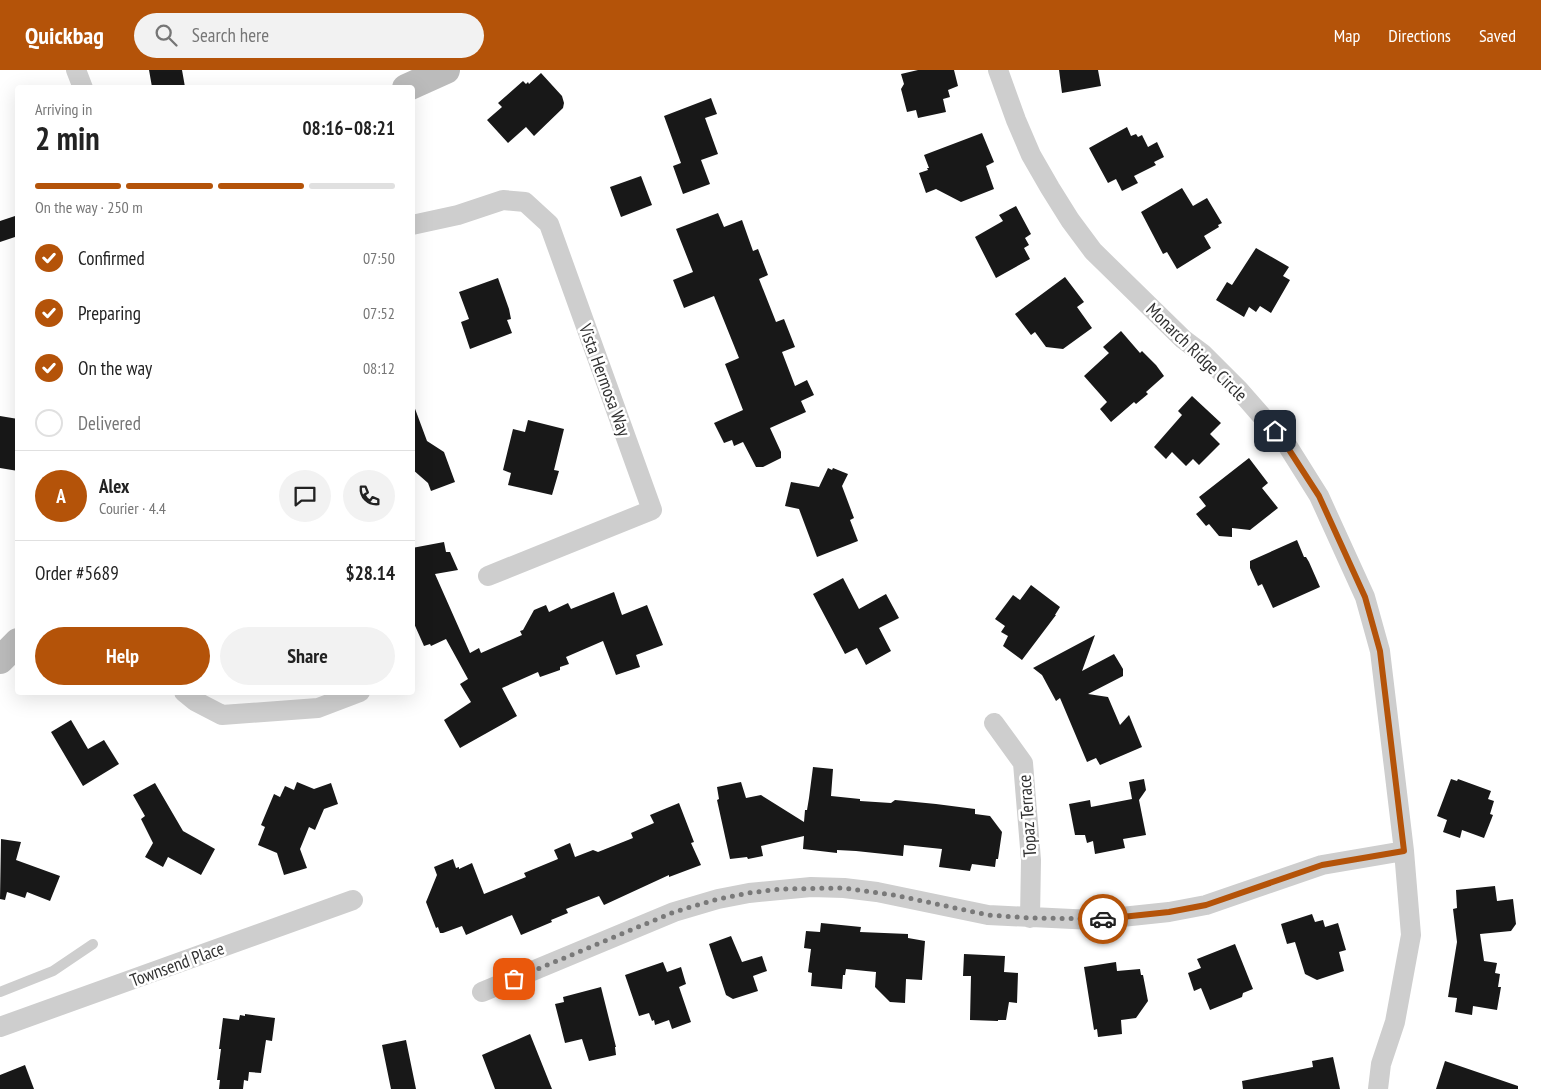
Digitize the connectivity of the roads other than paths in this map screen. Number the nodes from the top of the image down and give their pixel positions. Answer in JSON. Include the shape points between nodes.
{"nodes":[{"id":1,"x":76,"y":70,"type":"edge"},
{"id":2,"x":446,"y":70,"type":"edge"},
{"id":3,"x":998,"y":70,"type":"edge"},
{"id":4,"x":82,"y":85,"type":"edge"},
{"id":5,"x":413,"y":85,"type":"edge"},
{"id":6,"x":415,"y":224,"type":"edge"},
{"id":7,"x":488,"y":576,"type":"dead end"},
{"id":8,"x":15,"y":645,"type":"edge"},
{"id":9,"x":0,"y":660,"type":"edge"},
{"id":10,"x":187,"y":695,"type":"edge"},
{"id":11,"x":352,"y":695,"type":"edge"},
{"id":12,"x":994,"y":723,"type":"dead end"},
{"id":13,"x":1404,"y":851,"type":"junction"},
{"id":14,"x":353,"y":900,"type":"dead end"},
{"id":15,"x":1030,"y":918,"type":"junction"},
{"id":16,"x":93,"y":944,"type":"dead end"},
{"id":17,"x":0,"y":992,"type":"edge"},
{"id":18,"x":482,"y":992,"type":"dead end"},
{"id":19,"x":0,"y":1027,"type":"edge"},
{"id":20,"x":1378,"y":1089,"type":"edge"}],
"edges":[{"from":1,"to":4,"type":"street"},
{"from":2,"to":5,"type":"street"},
{"from":3,"to":13,"type":"street","name":"Monarch Ridge Circle","via":[[1031,155],[1058,202],[1093,251],[1239,390],[1286,445],[1319,496],[1365,597],[1380,651]]},
{"from":6,"to":7,"type":"street","name":"Vista Hermosa Way","via":[[503,200],[525,202],[549,224],[652,510]]},
{"from":8,"to":9,"type":"street"},
{"from":10,"to":11,"type":"street","via":[[222,715],[318,708]]},
{"from":12,"to":15,"type":"street","name":"Topaz Terrace","via":[[1023,763],[1031,860]]},
{"from":13,"to":15,"type":"street","via":[[1322,865],[1206,905],[1169,912],[1093,920]]},
{"from":13,"to":20,"type":"street","name":"Monarch Ridge Circle","via":[[1411,935]]},
{"from":14,"to":19,"type":"street","name":"Townsend Place"},
{"from":15,"to":18,"type":"street","via":[[988,915],[844,888],[749,893],[674,912]]},
{"from":16,"to":17,"type":"lane","via":[[54,971]]}]}
